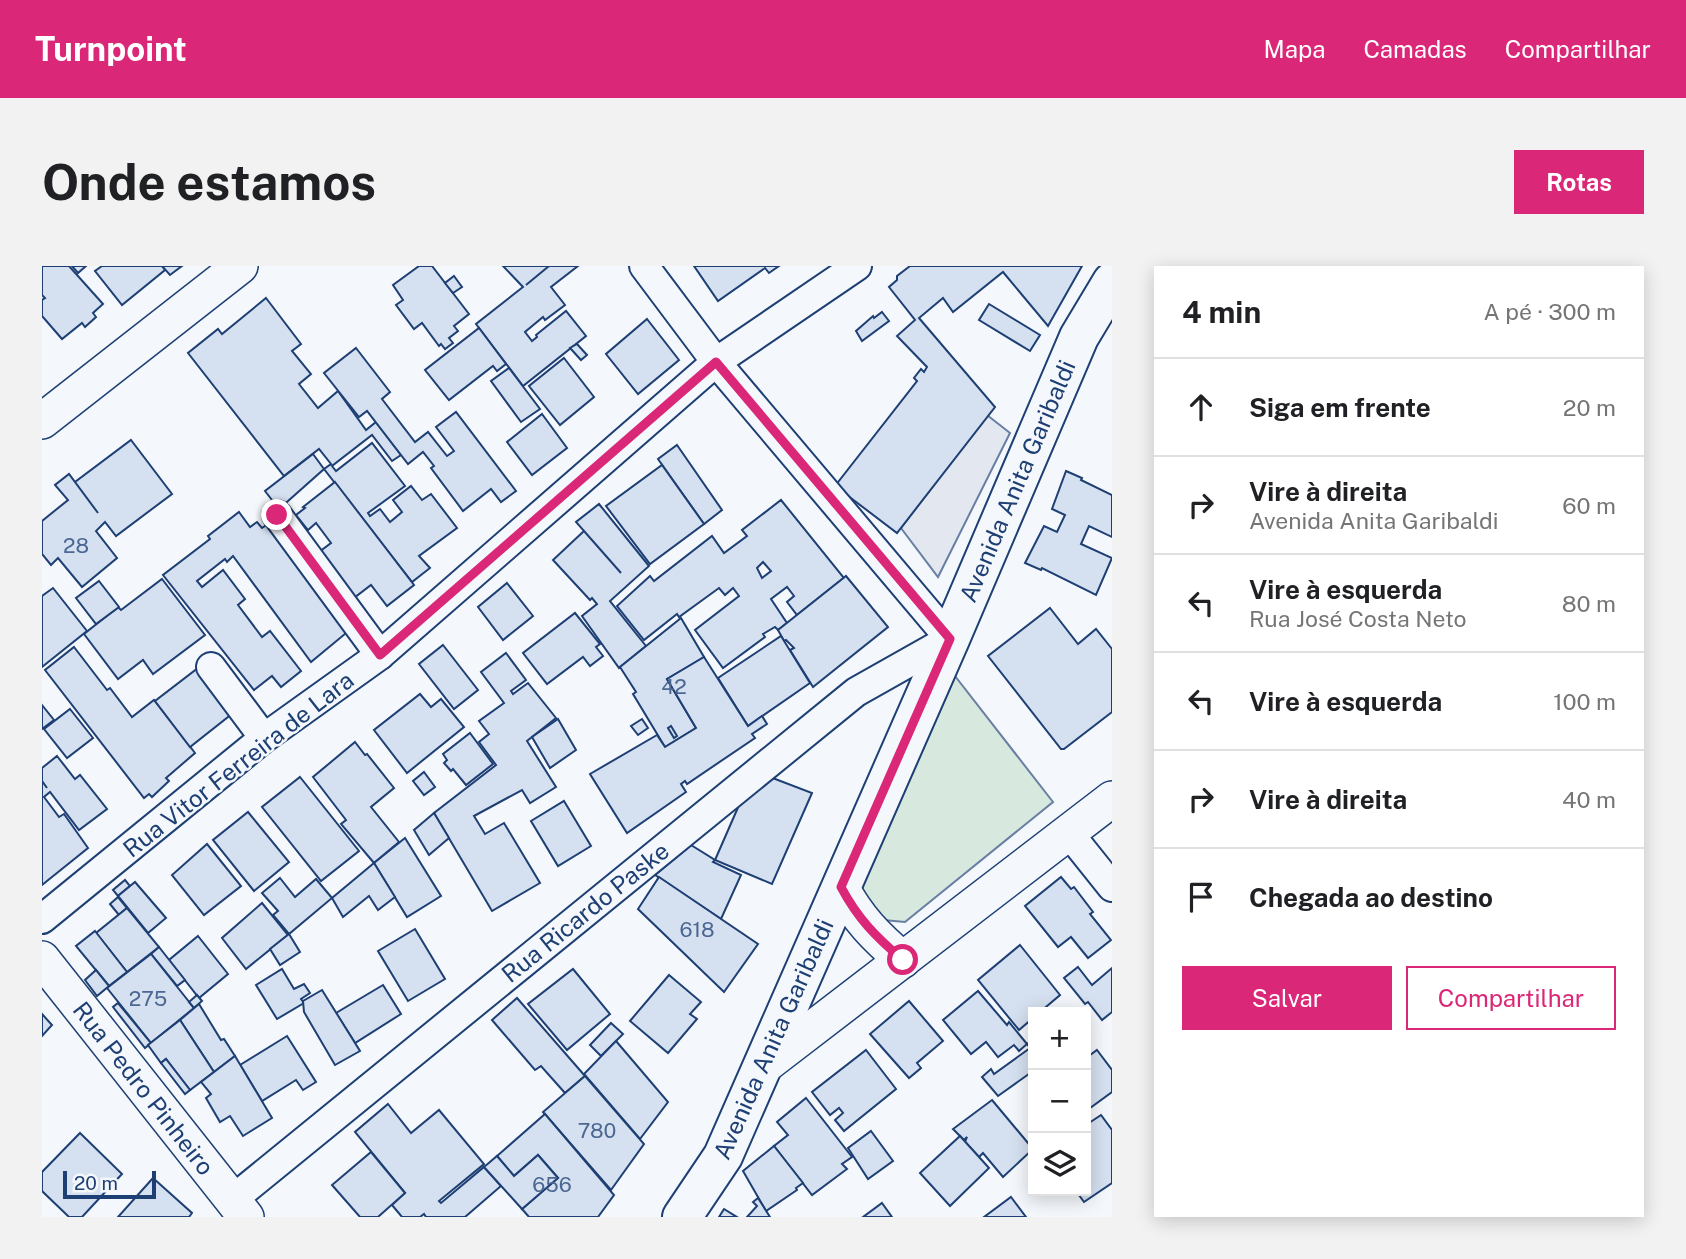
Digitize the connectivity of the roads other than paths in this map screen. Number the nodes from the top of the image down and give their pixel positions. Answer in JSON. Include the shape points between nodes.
{"nodes":[{"id":1,"x":240,"y":266,"type":"edge"},
{"id":2,"x":644,"y":266,"type":"edge"},
{"id":3,"x":857,"y":266,"type":"edge"},
{"id":4,"x":1112,"y":282,"type":"edge"},
{"id":5,"x":716,"y":362,"type":"junction"},
{"id":6,"x":42,"y":421,"type":"edge"},
{"id":7,"x":277,"y":515,"type":"dead end"},
{"id":8,"x":950,"y":639,"type":"junction"},
{"id":9,"x":380,"y":655,"type":"junction"},
{"id":10,"x":211,"y":667,"type":"dead end"},
{"id":11,"x":264,"y":738,"type":"junction"},
{"id":12,"x":1112,"y":799,"type":"edge"},
{"id":13,"x":1068,"y":832,"type":"junction"},
{"id":14,"x":841,"y":887,"type":"junction"},
{"id":15,"x":1112,"y":887,"type":"edge"},
{"id":16,"x":42,"y":919,"type":"edge"},
{"id":17,"x":42,"y":959,"type":"edge"},
{"id":18,"x":903,"y":960,"type":"junction"},
{"id":19,"x":764,"y":1066,"type":"junction"},
{"id":20,"x":239,"y":1208,"type":"edge"},
{"id":21,"x":682,"y":1217,"type":"edge"}],
"edges":[{"from":1,"to":6,"type":"street"},
{"from":2,"to":5,"type":"street"},
{"from":3,"to":5,"type":"street","name":"Rua Vitor Ferreira de Lara"},
{"from":4,"to":8,"type":"main road","name":"Avenida Anita Garibaldi","via":[[1079,337]]},
{"from":5,"to":8,"type":"street"},
{"from":5,"to":9,"type":"street","name":"Rua Vitor Ferreira de Lara"},
{"from":7,"to":9,"type":"street"},
{"from":8,"to":14,"type":"main road","name":"Avenida Anita Garibaldi"},
{"from":8,"to":20,"type":"street","name":"Rua Ricardo Paske","via":[[856,692]]},
{"from":9,"to":11,"type":"street","name":"Rua Vitor Ferreira de Lara"},
{"from":10,"to":11,"type":"street"},
{"from":11,"to":16,"type":"street","name":"Rua Vitor Ferreira de Lara"},
{"from":12,"to":13,"type":"street"},
{"from":13,"to":15,"type":"street"},
{"from":13,"to":18,"type":"street"},
{"from":14,"to":18,"type":"street","via":[[864,924]]},
{"from":14,"to":19,"type":"main road","name":"Avenida Anita Garibaldi"},
{"from":17,"to":20,"type":"street","name":"Rua Pedro Pinheiro"},
{"from":18,"to":19,"type":"street"},
{"from":19,"to":21,"type":"main road","name":"Avenida Anita Garibaldi","via":[[723,1156]]}]}
